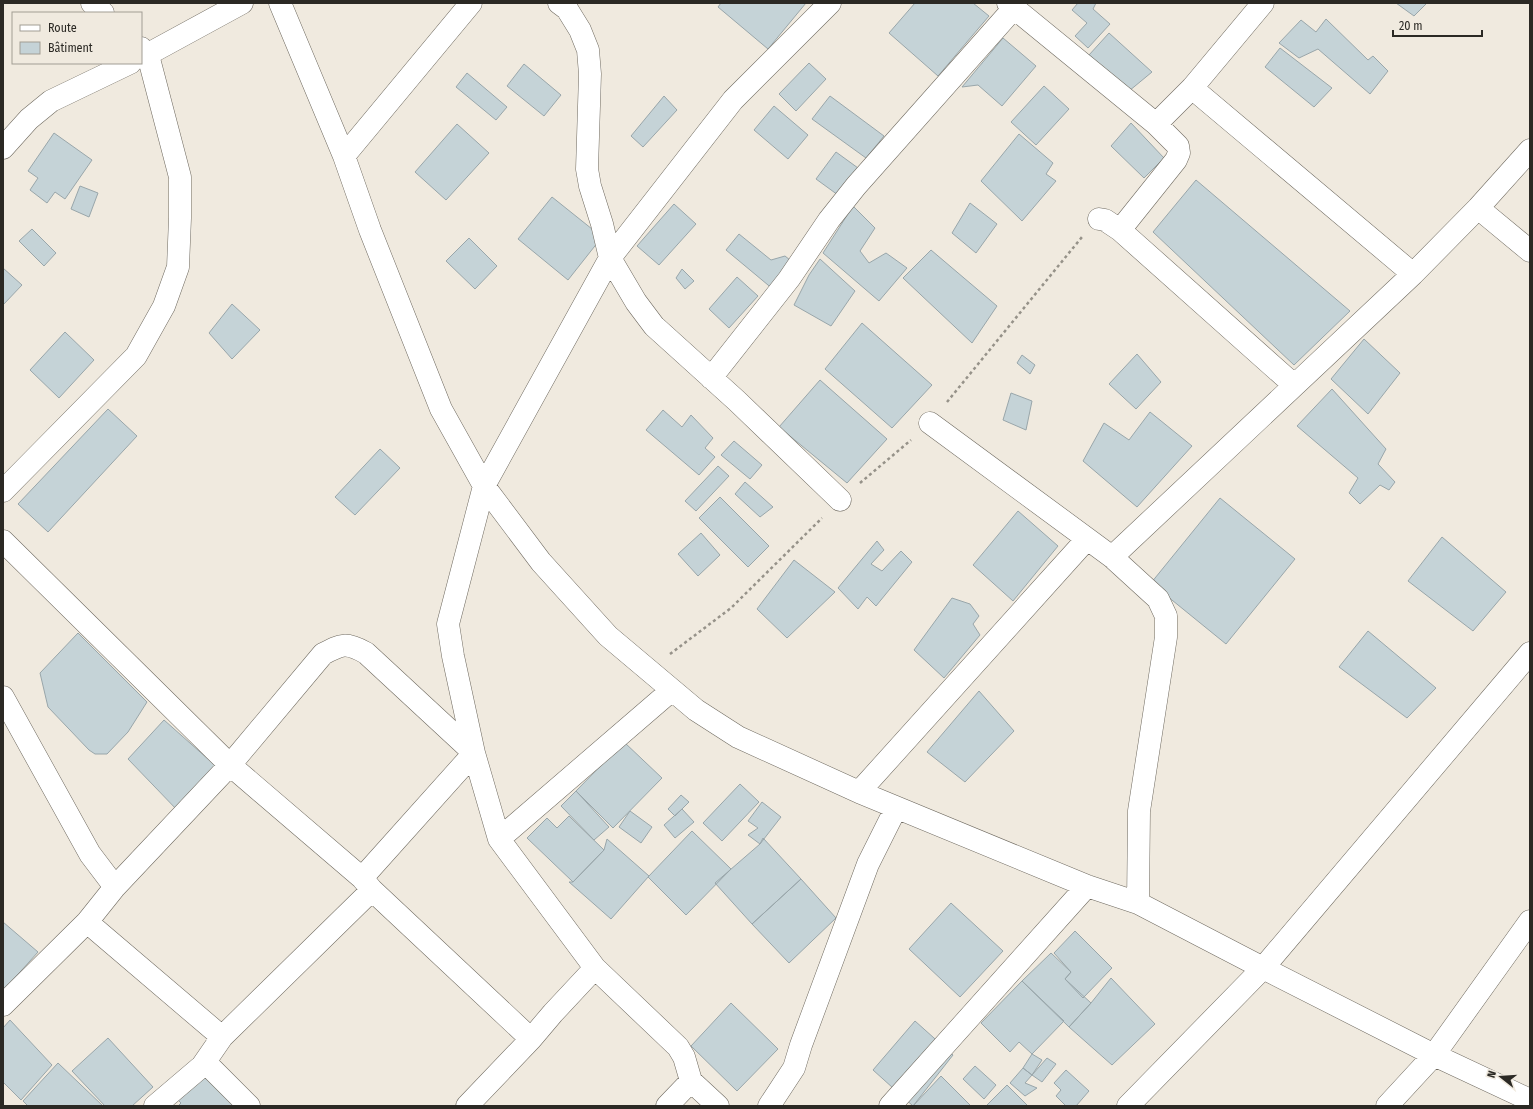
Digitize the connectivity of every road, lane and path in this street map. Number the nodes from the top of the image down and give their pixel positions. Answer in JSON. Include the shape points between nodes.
{"nodes":[{"id":1,"x":92,"y":3,"type":"edge"},
{"id":2,"x":242,"y":3,"type":"edge"},
{"id":3,"x":280,"y":3,"type":"edge"},
{"id":4,"x":471,"y":3,"type":"edge"},
{"id":5,"x":559,"y":3,"type":"edge"},
{"id":6,"x":830,"y":3,"type":"edge"},
{"id":7,"x":1263,"y":3,"type":"edge"},
{"id":8,"x":1011,"y":6,"type":"edge"},
{"id":9,"x":102,"y":12,"type":"edge"},
{"id":10,"x":142,"y":55,"type":"edge"},
{"id":11,"x":142,"y":62,"type":"edge"},
{"id":12,"x":124,"y":64,"type":"edge"},
{"id":13,"x":1192,"y":88,"type":"junction"},
{"id":14,"x":1156,"y":124,"type":"junction"},
{"id":15,"x":3,"y":148,"type":"edge"},
{"id":16,"x":1530,"y":150,"type":"edge"},
{"id":17,"x":344,"y":156,"type":"junction"},
{"id":18,"x":1478,"y":208,"type":"junction"},
{"id":19,"x":1099,"y":219,"type":"joint"},
{"id":20,"x":1120,"y":230,"type":"junction"},
{"id":21,"x":1530,"y":251,"type":"edge"},
{"id":22,"x":610,"y":258,"type":"junction"},
{"id":23,"x":1413,"y":274,"type":"junction"},
{"id":24,"x":711,"y":378,"type":"junction"},
{"id":25,"x":1294,"y":385,"type":"junction"},
{"id":26,"x":930,"y":423,"type":"junction"},
{"id":27,"x":484,"y":486,"type":"junction"},
{"id":28,"x":3,"y":491,"type":"edge"},
{"id":29,"x":840,"y":500,"type":"junction"},
{"id":30,"x":1087,"y":539,"type":"junction"},
{"id":31,"x":3,"y":542,"type":"edge"},
{"id":32,"x":1112,"y":557,"type":"junction"},
{"id":33,"x":1530,"y":652,"type":"edge"},
{"id":34,"x":649,"y":671,"type":"junction"},
{"id":35,"x":672,"y":690,"type":"junction"},
{"id":36,"x":3,"y":697,"type":"edge"},
{"id":37,"x":474,"y":753,"type":"junction"},
{"id":38,"x":230,"y":765,"type":"junction"},
{"id":39,"x":859,"y":792,"type":"junction"},
{"id":40,"x":896,"y":808,"type":"junction"},
{"id":41,"x":499,"y":839,"type":"junction"},
{"id":42,"x":367,"y":884,"type":"junction"},
{"id":43,"x":115,"y":886,"type":"junction"},
{"id":44,"x":1087,"y":886,"type":"junction"},
{"id":45,"x":1138,"y":903,"type":"junction"},
{"id":46,"x":1530,"y":921,"type":"edge"},
{"id":47,"x":87,"y":922,"type":"junction"},
{"id":48,"x":595,"y":968,"type":"junction"},
{"id":49,"x":1263,"y":968,"type":"junction"},
{"id":50,"x":3,"y":1005,"type":"edge"},
{"id":51,"x":222,"y":1037,"type":"junction"},
{"id":52,"x":531,"y":1039,"type":"junction"},
{"id":53,"x":1434,"y":1055,"type":"junction"},
{"id":54,"x":202,"y":1066,"type":"junction"},
{"id":55,"x":691,"y":1081,"type":"junction"},
{"id":56,"x":1530,"y":1100,"type":"edge"},
{"id":57,"x":478,"y":1102,"type":"edge"},
{"id":58,"x":155,"y":1106,"type":"edge"},
{"id":59,"x":249,"y":1106,"type":"edge"},
{"id":60,"x":667,"y":1106,"type":"edge"},
{"id":61,"x":718,"y":1106,"type":"edge"},
{"id":62,"x":769,"y":1106,"type":"edge"},
{"id":63,"x":890,"y":1106,"type":"edge"},
{"id":64,"x":1128,"y":1106,"type":"edge"},
{"id":65,"x":1387,"y":1106,"type":"edge"}],
"edges":[{"from":1,"to":9,"type":"street"},
{"from":2,"to":10,"type":"street"},
{"from":3,"to":17,"type":"street"},
{"from":4,"to":17,"type":"street"},
{"from":5,"to":22,"type":"street","via":[[567,9],[580,30],[588,50],[590,74],[587,168]]},
{"from":6,"to":22,"type":"street","via":[[733,100]]},
{"from":7,"to":13,"type":"street"},
{"from":8,"to":14,"type":"street"},
{"from":8,"to":24,"type":"street","via":[[856,186],[829,220],[790,279]]},
{"from":11,"to":28,"type":"street","via":[[180,177],[178,267],[164,306],[136,356]]},
{"from":12,"to":15,"type":"street","via":[[51,101],[29,119]]},
{"from":13,"to":14,"type":"street"},
{"from":13,"to":23,"type":"street"},
{"from":14,"to":20,"type":"street","via":[[1178,146],[1179,153]]},
{"from":16,"to":18,"type":"street"},
{"from":17,"to":27,"type":"street","via":[[440,409]]},
{"from":18,"to":21,"type":"street"},
{"from":18,"to":23,"type":"street"},
{"from":19,"to":20,"type":"street"},
{"from":19,"to":26,"type":"path"},
{"from":20,"to":25,"type":"street"},
{"from":22,"to":24,"type":"street","via":[[636,302],[654,326]]},
{"from":22,"to":27,"type":"street"},
{"from":23,"to":25,"type":"street"},
{"from":24,"to":29,"type":"street"},
{"from":25,"to":32,"type":"street"},
{"from":26,"to":29,"type":"path"},
{"from":26,"to":30,"type":"street"},
{"from":27,"to":34,"type":"street","via":[[541,562],[608,636]]},
{"from":27,"to":37,"type":"street","via":[[448,624]]},
{"from":29,"to":34,"type":"path","via":[[731,608]]},
{"from":30,"to":32,"type":"street"},
{"from":30,"to":39,"type":"street"},
{"from":31,"to":38,"type":"street"},
{"from":32,"to":45,"type":"street","via":[[1158,599],[1166,616],[1166,637],[1139,811]]},
{"from":33,"to":49,"type":"street"},
{"from":34,"to":35,"type":"street"},
{"from":35,"to":39,"type":"street","via":[[696,710],[738,737]]},
{"from":35,"to":41,"type":"street"},
{"from":36,"to":43,"type":"street","via":[[90,854]]},
{"from":37,"to":38,"type":"street","via":[[366,653],[353,646],[340,646],[323,654]]},
{"from":37,"to":41,"type":"street"},
{"from":37,"to":42,"type":"street"},
{"from":38,"to":42,"type":"street"},
{"from":38,"to":43,"type":"street"},
{"from":39,"to":40,"type":"street"},
{"from":40,"to":44,"type":"street"},
{"from":40,"to":62,"type":"street","via":[[868,864],[794,1068]]},
{"from":41,"to":48,"type":"street"},
{"from":42,"to":51,"type":"street"},
{"from":42,"to":52,"type":"street"},
{"from":43,"to":47,"type":"street"},
{"from":44,"to":45,"type":"street"},
{"from":44,"to":63,"type":"street"},
{"from":45,"to":49,"type":"street"},
{"from":46,"to":53,"type":"street"},
{"from":47,"to":50,"type":"street"},
{"from":47,"to":51,"type":"street"},
{"from":48,"to":52,"type":"street"},
{"from":48,"to":55,"type":"street","via":[[678,1046]]},
{"from":49,"to":53,"type":"street"},
{"from":49,"to":64,"type":"street"},
{"from":51,"to":54,"type":"street"},
{"from":52,"to":57,"type":"street"},
{"from":53,"to":56,"type":"street"},
{"from":53,"to":65,"type":"street"},
{"from":54,"to":58,"type":"street"},
{"from":54,"to":59,"type":"street","via":[[205,1062]]},
{"from":55,"to":60,"type":"street"},
{"from":55,"to":61,"type":"street"}]}
